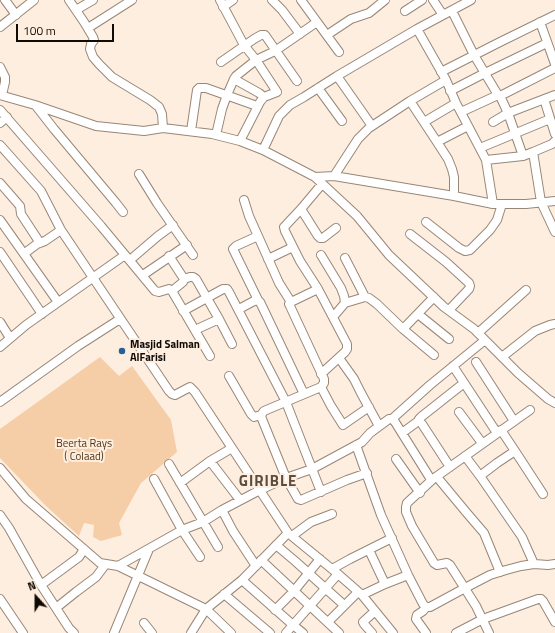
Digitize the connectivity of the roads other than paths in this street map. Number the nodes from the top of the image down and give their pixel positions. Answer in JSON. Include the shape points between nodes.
{"nodes":[{"id":1,"x":5,"y":0,"type":"edge"},
{"id":2,"x":34,"y":0,"type":"edge"},
{"id":3,"x":69,"y":0,"type":"edge"},
{"id":4,"x":93,"y":0,"type":"edge"},
{"id":5,"x":132,"y":0,"type":"edge"},
{"id":6,"x":233,"y":0,"type":"edge"},
{"id":7,"x":272,"y":0,"type":"edge"},
{"id":8,"x":301,"y":0,"type":"edge"},
{"id":9,"x":385,"y":0,"type":"edge"},
{"id":10,"x":422,"y":0,"type":"edge"},
{"id":11,"x":433,"y":0,"type":"edge"},
{"id":12,"x":471,"y":0,"type":"edge"},
{"id":13,"x":462,"y":2,"type":"edge"},
{"id":14,"x":222,"y":3,"type":"edge"},
{"id":15,"x":76,"y":10,"type":"junction"},
{"id":16,"x":405,"y":11,"type":"dead end"},
{"id":17,"x":452,"y":11,"type":"junction"},
{"id":18,"x":16,"y":15,"type":"junction"},
{"id":19,"x":443,"y":15,"type":"junction"},
{"id":20,"x":555,"y":15,"type":"edge"},
{"id":21,"x":318,"y":22,"type":"junction"},
{"id":22,"x":540,"y":22,"type":"junction"},
{"id":23,"x":0,"y":27,"type":"edge"},
{"id":24,"x":88,"y":28,"type":"junction"},
{"id":25,"x":417,"y":28,"type":"junction"},
{"id":26,"x":300,"y":34,"type":"junction"},
{"id":27,"x":327,"y":35,"type":"junction"},
{"id":28,"x":547,"y":43,"type":"junction"},
{"id":29,"x":244,"y":45,"type":"junction"},
{"id":30,"x":275,"y":51,"type":"junction"},
{"id":31,"x":339,"y":52,"type":"dead end"},
{"id":32,"x":474,"y":55,"type":"junction"},
{"id":33,"x":256,"y":60,"type":"junction"},
{"id":34,"x":221,"y":62,"type":"dead end"},
{"id":35,"x":555,"y":64,"type":"edge"},
{"id":36,"x":0,"y":67,"type":"edge"},
{"id":37,"x":555,"y":68,"type":"edge"},
{"id":38,"x":485,"y":73,"type":"junction"},
{"id":39,"x":336,"y":76,"type":"junction"},
{"id":40,"x":444,"y":76,"type":"junction"},
{"id":41,"x":234,"y":79,"type":"junction"},
{"id":42,"x":297,"y":81,"type":"dead end"},
{"id":43,"x":318,"y":88,"type":"junction"},
{"id":44,"x":450,"y":91,"type":"junction"},
{"id":45,"x":1,"y":95,"type":"edge"},
{"id":46,"x":227,"y":95,"type":"junction"},
{"id":47,"x":499,"y":95,"type":"junction"},
{"id":48,"x":555,"y":95,"type":"edge"},
{"id":49,"x":264,"y":97,"type":"junction"},
{"id":50,"x":544,"y":99,"type":"junction"},
{"id":51,"x":410,"y":101,"type":"junction"},
{"id":52,"x":456,"y":103,"type":"junction"},
{"id":53,"x":35,"y":105,"type":"junction"},
{"id":54,"x":257,"y":106,"type":"junction"},
{"id":55,"x":0,"y":110,"type":"edge"},
{"id":56,"x":461,"y":112,"type":"junction"},
{"id":57,"x":508,"y":113,"type":"junction"},
{"id":58,"x":7,"y":118,"type":"junction"},
{"id":59,"x":550,"y":119,"type":"junction"},
{"id":60,"x":342,"y":121,"type":"dead end"},
{"id":61,"x":424,"y":122,"type":"junction"},
{"id":62,"x":493,"y":122,"type":"dead end"},
{"id":63,"x":0,"y":123,"type":"edge"},
{"id":64,"x":372,"y":126,"type":"junction"},
{"id":65,"x":468,"y":126,"type":"junction"},
{"id":66,"x":163,"y":128,"type":"junction"},
{"id":67,"x":191,"y":131,"type":"junction"},
{"id":68,"x":515,"y":134,"type":"junction"},
{"id":69,"x":555,"y":134,"type":"edge"},
{"id":70,"x":216,"y":135,"type":"junction"},
{"id":71,"x":240,"y":141,"type":"junction"},
{"id":72,"x":555,"y":141,"type":"edge"},
{"id":73,"x":437,"y":142,"type":"junction"},
{"id":74,"x":0,"y":145,"type":"edge"},
{"id":75,"x":480,"y":148,"type":"junction"},
{"id":76,"x":263,"y":150,"type":"junction"},
{"id":77,"x":533,"y":152,"type":"junction"},
{"id":78,"x":523,"y":156,"type":"junction"},
{"id":79,"x":486,"y":160,"type":"junction"},
{"id":80,"x":139,"y":174,"type":"dead end"},
{"id":81,"x":334,"y":176,"type":"junction"},
{"id":82,"x":315,"y":177,"type":"junction"},
{"id":83,"x":0,"y":182,"type":"edge"},
{"id":84,"x":322,"y":184,"type":"junction"},
{"id":85,"x":454,"y":196,"type":"junction"},
{"id":86,"x":244,"y":200,"type":"dead end"},
{"id":87,"x":555,"y":201,"type":"edge"},
{"id":88,"x":541,"y":202,"type":"junction"},
{"id":89,"x":493,"y":204,"type":"junction"},
{"id":90,"x":502,"y":204,"type":"junction"},
{"id":91,"x":301,"y":209,"type":"junction"},
{"id":92,"x":123,"y":212,"type":"dead end"},
{"id":93,"x":0,"y":220,"type":"edge"},
{"id":94,"x":426,"y":222,"type":"dead end"},
{"id":95,"x":173,"y":225,"type":"junction"},
{"id":96,"x":336,"y":228,"type":"dead end"},
{"id":97,"x":61,"y":230,"type":"junction"},
{"id":98,"x":555,"y":232,"type":"edge"},
{"id":99,"x":410,"y":234,"type":"dead end"},
{"id":100,"x":258,"y":236,"type":"junction"},
{"id":101,"x":40,"y":243,"type":"junction"},
{"id":102,"x":187,"y":245,"type":"junction"},
{"id":103,"x":293,"y":247,"type":"junction"},
{"id":104,"x":0,"y":252,"type":"edge"},
{"id":105,"x":24,"y":254,"type":"junction"},
{"id":106,"x":193,"y":255,"type":"dead end"},
{"id":107,"x":322,"y":255,"type":"dead end"},
{"id":108,"x":169,"y":256,"type":"junction"},
{"id":109,"x":127,"y":258,"type":"junction"},
{"id":110,"x":345,"y":258,"type":"dead end"},
{"id":111,"x":268,"y":259,"type":"junction"},
{"id":112,"x":143,"y":275,"type":"junction"},
{"id":113,"x":93,"y":277,"type":"junction"},
{"id":114,"x":184,"y":279,"type":"junction"},
{"id":115,"x":318,"y":289,"type":"junction"},
{"id":116,"x":526,"y":290,"type":"dead end"},
{"id":117,"x":172,"y":291,"type":"junction"},
{"id":118,"x":364,"y":297,"type":"junction"},
{"id":119,"x":434,"y":297,"type":"junction"},
{"id":120,"x":207,"y":298,"type":"junction"},
{"id":121,"x":258,"y":300,"type":"junction"},
{"id":122,"x":58,"y":302,"type":"junction"},
{"id":123,"x":291,"y":302,"type":"junction"},
{"id":124,"x":345,"y":303,"type":"junction"},
{"id":125,"x":239,"y":309,"type":"junction"},
{"id":126,"x":449,"y":310,"type":"junction"},
{"id":127,"x":183,"y":311,"type":"junction"},
{"id":128,"x":42,"y":314,"type":"junction"},
{"id":129,"x":418,"y":314,"type":"junction"},
{"id":130,"x":333,"y":318,"type":"junction"},
{"id":131,"x":120,"y":319,"type":"junction"},
{"id":132,"x":219,"y":319,"type":"junction"},
{"id":133,"x":0,"y":322,"type":"edge"},
{"id":134,"x":555,"y":324,"type":"edge"},
{"id":135,"x":403,"y":329,"type":"junction"},
{"id":136,"x":195,"y":330,"type":"junction"},
{"id":137,"x":478,"y":333,"type":"junction"},
{"id":138,"x":10,"y":338,"type":"junction"},
{"id":139,"x":449,"y":340,"type":"dead end"},
{"id":140,"x":485,"y":340,"type":"junction"},
{"id":141,"x":232,"y":344,"type":"dead end"},
{"id":142,"x":0,"y":347,"type":"edge"},
{"id":143,"x":434,"y":355,"type":"dead end"},
{"id":144,"x":210,"y":356,"type":"dead end"},
{"id":145,"x":502,"y":357,"type":"junction"},
{"id":146,"x":339,"y":358,"type":"junction"},
{"id":147,"x":476,"y":362,"type":"dead end"},
{"id":148,"x":453,"y":366,"type":"junction"},
{"id":149,"x":322,"y":374,"type":"junction"},
{"id":150,"x":229,"y":376,"type":"dead end"},
{"id":151,"x":464,"y":383,"type":"junction"},
{"id":152,"x":322,"y":387,"type":"junction"},
{"id":153,"x":304,"y":394,"type":"junction"},
{"id":154,"x":555,"y":394,"type":"edge"},
{"id":155,"x":0,"y":402,"type":"edge"},
{"id":156,"x":286,"y":402,"type":"junction"},
{"id":157,"x":552,"y":402,"type":"edge"},
{"id":158,"x":369,"y":407,"type":"junction"},
{"id":159,"x":530,"y":410,"type":"dead end"},
{"id":160,"x":459,"y":412,"type":"dead end"},
{"id":161,"x":261,"y":415,"type":"junction"},
{"id":162,"x":392,"y":419,"type":"junction"},
{"id":163,"x":514,"y":421,"type":"junction"},
{"id":164,"x":420,"y":422,"type":"junction"},
{"id":165,"x":379,"y":426,"type":"junction"},
{"id":166,"x":499,"y":432,"type":"junction"},
{"id":167,"x":402,"y":433,"type":"junction"},
{"id":168,"x":482,"y":444,"type":"junction"},
{"id":169,"x":356,"y":445,"type":"junction"},
{"id":170,"x":232,"y":448,"type":"junction"},
{"id":171,"x":516,"y":451,"type":"junction"},
{"id":172,"x":465,"y":456,"type":"junction"},
{"id":173,"x":396,"y":459,"type":"dead end"},
{"id":174,"x":210,"y":461,"type":"junction"},
{"id":175,"x":169,"y":464,"type":"dead end"},
{"id":176,"x":450,"y":467,"type":"junction"},
{"id":177,"x":0,"y":468,"type":"edge"},
{"id":178,"x":312,"y":469,"type":"junction"},
{"id":179,"x":367,"y":473,"type":"junction"},
{"id":180,"x":480,"y":476,"type":"junction"},
{"id":181,"x":286,"y":478,"type":"junction"},
{"id":182,"x":435,"y":478,"type":"junction"},
{"id":183,"x":154,"y":479,"type":"dead end"},
{"id":184,"x":180,"y":483,"type":"junction"},
{"id":185,"x":260,"y":490,"type":"junction"},
{"id":186,"x":321,"y":492,"type":"junction"},
{"id":187,"x":420,"y":492,"type":"junction"},
{"id":188,"x":543,"y":494,"type":"dead end"},
{"id":189,"x":240,"y":500,"type":"junction"},
{"id":190,"x":222,"y":510,"type":"junction"},
{"id":191,"x":332,"y":514,"type":"dead end"},
{"id":192,"x":0,"y":515,"type":"edge"},
{"id":193,"x":203,"y":522,"type":"junction"},
{"id":194,"x":182,"y":530,"type":"junction"},
{"id":195,"x":290,"y":535,"type":"junction"},
{"id":196,"x":392,"y":538,"type":"junction"},
{"id":197,"x":276,"y":545,"type":"junction"},
{"id":198,"x":218,"y":547,"type":"dead end"},
{"id":199,"x":84,"y":549,"type":"junction"},
{"id":200,"x":149,"y":549,"type":"junction"},
{"id":201,"x":369,"y":550,"type":"junction"},
{"id":202,"x":200,"y":557,"type":"dead end"},
{"id":203,"x":320,"y":559,"type":"junction"},
{"id":204,"x":259,"y":563,"type":"junction"},
{"id":205,"x":534,"y":564,"type":"junction"},
{"id":206,"x":555,"y":564,"type":"edge"},
{"id":207,"x":105,"y":565,"type":"junction"},
{"id":208,"x":118,"y":566,"type":"junction"},
{"id":209,"x":335,"y":571,"type":"junction"},
{"id":210,"x":500,"y":572,"type":"junction"},
{"id":211,"x":309,"y":573,"type":"junction"},
{"id":212,"x":408,"y":575,"type":"junction"},
{"id":213,"x":138,"y":576,"type":"junction"},
{"id":214,"x":242,"y":580,"type":"junction"},
{"id":215,"x":41,"y":584,"type":"junction"},
{"id":216,"x":385,"y":584,"type":"junction"},
{"id":217,"x":325,"y":588,"type":"junction"},
{"id":218,"x":464,"y":588,"type":"junction"},
{"id":219,"x":294,"y":591,"type":"junction"},
{"id":220,"x":224,"y":594,"type":"junction"},
{"id":221,"x":360,"y":594,"type":"junction"},
{"id":222,"x":0,"y":599,"type":"edge"},
{"id":223,"x":344,"y":605,"type":"junction"},
{"id":224,"x":310,"y":606,"type":"junction"},
{"id":225,"x":426,"y":607,"type":"junction"},
{"id":226,"x":56,"y":608,"type":"junction"},
{"id":227,"x":206,"y":609,"type":"junction"},
{"id":228,"x":275,"y":610,"type":"junction"},
{"id":229,"x":375,"y":611,"type":"junction"},
{"id":230,"x":554,"y":617,"type":"edge"},
{"id":231,"x":483,"y":619,"type":"junction"},
{"id":232,"x":328,"y":622,"type":"junction"},
{"id":233,"x":144,"y":623,"type":"dead end"},
{"id":234,"x":293,"y":625,"type":"junction"},
{"id":235,"x":23,"y":633,"type":"edge"},
{"id":236,"x":74,"y":633,"type":"edge"},
{"id":237,"x":114,"y":633,"type":"edge"},
{"id":238,"x":152,"y":633,"type":"edge"},
{"id":239,"x":191,"y":633,"type":"edge"},
{"id":240,"x":231,"y":633,"type":"edge"},
{"id":241,"x":270,"y":633,"type":"edge"},
{"id":242,"x":286,"y":633,"type":"edge"},
{"id":243,"x":303,"y":633,"type":"edge"},
{"id":244,"x":339,"y":633,"type":"edge"},
{"id":245,"x":372,"y":633,"type":"edge"},
{"id":246,"x":393,"y":633,"type":"edge"},
{"id":247,"x":426,"y":633,"type":"edge"},
{"id":248,"x":456,"y":633,"type":"edge"},
{"id":249,"x":490,"y":633,"type":"edge"}],
"edges":[{"from":1,"to":18,"type":"street"},
{"from":2,"to":18,"type":"street"},
{"from":3,"to":15,"type":"street"},
{"from":4,"to":15,"type":"street"},
{"from":5,"to":24,"type":"street"},
{"from":6,"to":14,"type":"street"},
{"from":7,"to":26,"type":"street"},
{"from":8,"to":21,"type":"street"},
{"from":9,"to":27,"type":"street","via":[[369,13],[351,19]]},
{"from":10,"to":16,"type":"street"},
{"from":11,"to":19,"type":"street"},
{"from":12,"to":13,"type":"street"},
{"from":13,"to":17,"type":"street"},
{"from":14,"to":29,"type":"street"},
{"from":15,"to":24,"type":"street"},
{"from":17,"to":19,"type":"street"},
{"from":17,"to":32,"type":"street"},
{"from":18,"to":23,"type":"street"},
{"from":19,"to":25,"type":"street"},
{"from":20,"to":22,"type":"street"},
{"from":21,"to":26,"type":"street"},
{"from":21,"to":27,"type":"street"},
{"from":22,"to":28,"type":"street"},
{"from":22,"to":32,"type":"street"},
{"from":24,"to":66,"type":"street","via":[[94,39],[90,49],[93,57],[112,77],[159,107]]},
{"from":25,"to":39,"type":"street"},
{"from":25,"to":40,"type":"street"},
{"from":26,"to":30,"type":"street"},
{"from":27,"to":31,"type":"street"},
{"from":28,"to":35,"type":"street"},
{"from":28,"to":38,"type":"street"},
{"from":29,"to":30,"type":"street","via":[[263,34]]},
{"from":29,"to":33,"type":"street"},
{"from":29,"to":34,"type":"street"},
{"from":30,"to":33,"type":"street"},
{"from":30,"to":42,"type":"street"},
{"from":32,"to":38,"type":"street"},
{"from":32,"to":40,"type":"street"},
{"from":33,"to":41,"type":"street"},
{"from":33,"to":49,"type":"street","via":[[277,92]]},
{"from":36,"to":45,"type":"street","via":[[5,77]]},
{"from":37,"to":47,"type":"street"},
{"from":38,"to":44,"type":"street"},
{"from":38,"to":47,"type":"street"},
{"from":39,"to":43,"type":"street"},
{"from":39,"to":64,"type":"street"},
{"from":40,"to":44,"type":"street"},
{"from":40,"to":51,"type":"street"},
{"from":41,"to":46,"type":"street"},
{"from":41,"to":49,"type":"street"},
{"from":43,"to":60,"type":"street"},
{"from":43,"to":76,"type":"street","via":[[282,111]]},
{"from":44,"to":52,"type":"street"},
{"from":45,"to":53,"type":"street"},
{"from":46,"to":54,"type":"street"},
{"from":46,"to":67,"type":"street","via":[[206,88],[197,90]]},
{"from":46,"to":70,"type":"street"},
{"from":47,"to":56,"type":"street"},
{"from":47,"to":57,"type":"street"},
{"from":48,"to":50,"type":"street"},
{"from":49,"to":54,"type":"street"},
{"from":50,"to":57,"type":"street"},
{"from":50,"to":59,"type":"street"},
{"from":51,"to":61,"type":"street"},
{"from":51,"to":64,"type":"street"},
{"from":52,"to":56,"type":"street"},
{"from":52,"to":61,"type":"street"},
{"from":53,"to":66,"type":"street","via":[[96,126],[144,131]]},
{"from":53,"to":92,"type":"street"},
{"from":54,"to":71,"type":"street"},
{"from":55,"to":58,"type":"street"},
{"from":56,"to":65,"type":"street"},
{"from":57,"to":62,"type":"street"},
{"from":57,"to":68,"type":"street"},
{"from":58,"to":63,"type":"street"},
{"from":58,"to":109,"type":"street"},
{"from":59,"to":68,"type":"street"},
{"from":59,"to":69,"type":"street"},
{"from":61,"to":73,"type":"street"},
{"from":64,"to":81,"type":"street","via":[[358,140]]},
{"from":65,"to":73,"type":"street"},
{"from":65,"to":75,"type":"street"},
{"from":66,"to":67,"type":"street"},
{"from":67,"to":70,"type":"street"},
{"from":68,"to":75,"type":"street"},
{"from":68,"to":78,"type":"street"},
{"from":70,"to":71,"type":"street"},
{"from":71,"to":76,"type":"street"},
{"from":72,"to":77,"type":"street"},
{"from":73,"to":85,"type":"street","via":[[452,169]]},
{"from":74,"to":97,"type":"street","via":[[41,191]]},
{"from":75,"to":79,"type":"street"},
{"from":76,"to":82,"type":"street"},
{"from":77,"to":78,"type":"street"},
{"from":77,"to":88,"type":"street"},
{"from":78,"to":79,"type":"street"},
{"from":79,"to":89,"type":"street"},
{"from":80,"to":95,"type":"street"},
{"from":81,"to":82,"type":"street"},
{"from":81,"to":85,"type":"street"},
{"from":82,"to":84,"type":"street"},
{"from":83,"to":101,"type":"street","via":[[20,206],[21,214]]},
{"from":84,"to":91,"type":"street"},
{"from":84,"to":119,"type":"street","via":[[357,216],[389,255]]},
{"from":85,"to":89,"type":"street"},
{"from":86,"to":100,"type":"street"},
{"from":87,"to":88,"type":"street"},
{"from":88,"to":90,"type":"street"},
{"from":88,"to":98,"type":"street"},
{"from":89,"to":90,"type":"street"},
{"from":90,"to":94,"type":"street","via":[[497,220],[470,250],[459,248]]},
{"from":91,"to":96,"type":"street","via":[[320,238]]},
{"from":91,"to":103,"type":"street","via":[[284,228]]},
{"from":93,"to":105,"type":"street"},
{"from":95,"to":102,"type":"street"},
{"from":95,"to":109,"type":"street"},
{"from":97,"to":101,"type":"street"},
{"from":97,"to":113,"type":"street"},
{"from":99,"to":126,"type":"street","via":[[469,282],[469,289]]},
{"from":100,"to":111,"type":"street"},
{"from":100,"to":121,"type":"street","via":[[234,249]]},
{"from":101,"to":105,"type":"street"},
{"from":102,"to":106,"type":"street"},
{"from":102,"to":108,"type":"street"},
{"from":103,"to":111,"type":"street"},
{"from":103,"to":115,"type":"street"},
{"from":104,"to":128,"type":"street"},
{"from":105,"to":122,"type":"street"},
{"from":107,"to":124,"type":"street","via":[[341,288]]},
{"from":108,"to":112,"type":"street"},
{"from":108,"to":114,"type":"street"},
{"from":109,"to":112,"type":"street"},
{"from":109,"to":113,"type":"street"},
{"from":110,"to":118,"type":"street"},
{"from":111,"to":123,"type":"street"},
{"from":112,"to":117,"type":"street","via":[[155,291]]},
{"from":113,"to":122,"type":"street"},
{"from":113,"to":131,"type":"street"},
{"from":114,"to":117,"type":"street"},
{"from":114,"to":120,"type":"street","via":[[196,279]]},
{"from":115,"to":123,"type":"street"},
{"from":115,"to":130,"type":"street"},
{"from":116,"to":137,"type":"street"},
{"from":117,"to":127,"type":"street"},
{"from":118,"to":124,"type":"street"},
{"from":118,"to":135,"type":"street","via":[[377,304]]},
{"from":119,"to":126,"type":"street"},
{"from":119,"to":129,"type":"street"},
{"from":120,"to":125,"type":"street","via":[[226,289]]},
{"from":120,"to":127,"type":"street"},
{"from":120,"to":132,"type":"street"},
{"from":121,"to":125,"type":"street"},
{"from":121,"to":153,"type":"street"},
{"from":122,"to":128,"type":"street"},
{"from":123,"to":149,"type":"street","via":[[289,304]]},
{"from":124,"to":130,"type":"street"},
{"from":125,"to":156,"type":"street"},
{"from":126,"to":137,"type":"street"},
{"from":127,"to":136,"type":"street"},
{"from":128,"to":138,"type":"street"},
{"from":129,"to":135,"type":"street"},
{"from":129,"to":139,"type":"street"},
{"from":130,"to":146,"type":"street","via":[[347,344],[347,349]]},
{"from":131,"to":155,"type":"street"},
{"from":131,"to":170,"type":"street","via":[[169,391],[178,394],[189,387],[192,388]]},
{"from":132,"to":136,"type":"street"},
{"from":132,"to":141,"type":"street"},
{"from":133,"to":138,"type":"street"},
{"from":134,"to":145,"type":"street","via":[[535,331]]},
{"from":135,"to":143,"type":"street"},
{"from":136,"to":144,"type":"street"},
{"from":137,"to":140,"type":"street"},
{"from":138,"to":142,"type":"street"},
{"from":140,"to":145,"type":"street"},
{"from":140,"to":148,"type":"street"},
{"from":145,"to":157,"type":"street"},
{"from":146,"to":149,"type":"street"},
{"from":146,"to":158,"type":"street"},
{"from":147,"to":163,"type":"street"},
{"from":148,"to":151,"type":"street"},
{"from":148,"to":162,"type":"street"},
{"from":149,"to":152,"type":"street"},
{"from":150,"to":161,"type":"street","via":[[251,414],[254,417]]},
{"from":151,"to":164,"type":"street","via":[[421,417]]},
{"from":151,"to":166,"type":"street"},
{"from":152,"to":153,"type":"street"},
{"from":152,"to":158,"type":"street","via":[[343,425]]},
{"from":153,"to":156,"type":"street"},
{"from":154,"to":157,"type":"street"},
{"from":156,"to":161,"type":"street","via":[[264,411]]},
{"from":156,"to":178,"type":"street"},
{"from":158,"to":165,"type":"street"},
{"from":159,"to":163,"type":"street"},
{"from":160,"to":168,"type":"street"},
{"from":161,"to":181,"type":"street"},
{"from":162,"to":165,"type":"street"},
{"from":162,"to":167,"type":"street"},
{"from":163,"to":166,"type":"street"},
{"from":164,"to":167,"type":"street"},
{"from":164,"to":176,"type":"street"},
{"from":165,"to":169,"type":"street"},
{"from":166,"to":168,"type":"street"},
{"from":166,"to":171,"type":"street"},
{"from":167,"to":182,"type":"street","via":[[430,478]]},
{"from":168,"to":172,"type":"street"},
{"from":169,"to":178,"type":"street"},
{"from":169,"to":179,"type":"street"},
{"from":170,"to":174,"type":"street"},
{"from":170,"to":185,"type":"street"},
{"from":171,"to":180,"type":"street"},
{"from":171,"to":188,"type":"street"},
{"from":172,"to":176,"type":"street"},
{"from":172,"to":180,"type":"street"},
{"from":173,"to":187,"type":"street"},
{"from":174,"to":184,"type":"street"},
{"from":174,"to":189,"type":"street"},
{"from":175,"to":184,"type":"street"},
{"from":176,"to":182,"type":"street"},
{"from":177,"to":199,"type":"street","via":[[26,499]]},
{"from":178,"to":181,"type":"street"},
{"from":178,"to":186,"type":"street"},
{"from":179,"to":186,"type":"street"},
{"from":179,"to":196,"type":"street","via":[[381,515]]},
{"from":180,"to":205,"type":"street","via":[[522,537]]},
{"from":181,"to":185,"type":"street"},
{"from":181,"to":186,"type":"street","via":[[298,499]]},
{"from":182,"to":187,"type":"street"},
{"from":182,"to":210,"type":"street","via":[[484,533]]},
{"from":183,"to":194,"type":"street"},
{"from":184,"to":193,"type":"street"},
{"from":185,"to":189,"type":"street"},
{"from":185,"to":195,"type":"street"},
{"from":187,"to":218,"type":"street","via":[[406,507],[412,526],[434,563],[436,565],[447,562]]},
{"from":189,"to":190,"type":"street"},
{"from":190,"to":193,"type":"street"},
{"from":190,"to":204,"type":"street","via":[[233,531]]},
{"from":191,"to":195,"type":"street","via":[[311,522]]},
{"from":192,"to":215,"type":"street"},
{"from":193,"to":194,"type":"street"},
{"from":193,"to":198,"type":"street"},
{"from":194,"to":200,"type":"street"},
{"from":194,"to":202,"type":"street"},
{"from":195,"to":197,"type":"street"},
{"from":195,"to":203,"type":"street"},
{"from":196,"to":201,"type":"street"},
{"from":196,"to":212,"type":"street"},
{"from":197,"to":204,"type":"street"},
{"from":197,"to":211,"type":"street"},
{"from":199,"to":207,"type":"street"},
{"from":199,"to":215,"type":"street","via":[[80,557]]},
{"from":200,"to":208,"type":"street"},
{"from":200,"to":213,"type":"street"},
{"from":201,"to":209,"type":"street"},
{"from":201,"to":216,"type":"street"},
{"from":203,"to":209,"type":"street"},
{"from":203,"to":211,"type":"street"},
{"from":204,"to":214,"type":"street"},
{"from":204,"to":219,"type":"street"},
{"from":205,"to":206,"type":"street"},
{"from":205,"to":210,"type":"street"},
{"from":207,"to":208,"type":"street"},
{"from":207,"to":226,"type":"street","via":[[96,577]]},
{"from":208,"to":213,"type":"street"},
{"from":209,"to":217,"type":"street"},
{"from":209,"to":221,"type":"street"},
{"from":210,"to":218,"type":"street"},
{"from":211,"to":217,"type":"street"},
{"from":211,"to":219,"type":"street"},
{"from":212,"to":216,"type":"street"},
{"from":212,"to":225,"type":"street"},
{"from":213,"to":227,"type":"street"},
{"from":213,"to":237,"type":"street"},
{"from":214,"to":220,"type":"street"},
{"from":214,"to":228,"type":"street"},
{"from":215,"to":226,"type":"street"},
{"from":216,"to":221,"type":"street"},
{"from":217,"to":223,"type":"street"},
{"from":217,"to":224,"type":"street"},
{"from":218,"to":225,"type":"street"},
{"from":218,"to":231,"type":"street"},
{"from":219,"to":224,"type":"street"},
{"from":219,"to":228,"type":"street"},
{"from":220,"to":227,"type":"street"},
{"from":220,"to":241,"type":"street"},
{"from":221,"to":223,"type":"street"},
{"from":221,"to":229,"type":"street"},
{"from":222,"to":235,"type":"street"},
{"from":223,"to":232,"type":"street"},
{"from":224,"to":232,"type":"street"},
{"from":224,"to":234,"type":"street"},
{"from":225,"to":247,"type":"street","via":[[416,618]]},
{"from":226,"to":236,"type":"street"},
{"from":227,"to":239,"type":"street"},
{"from":227,"to":240,"type":"street"},
{"from":228,"to":234,"type":"street"},
{"from":229,"to":245,"type":"street","via":[[363,622]]},
{"from":229,"to":246,"type":"street"},
{"from":230,"to":231,"type":"street","via":[[543,601],[538,599]]},
{"from":231,"to":248,"type":"street"},
{"from":231,"to":249,"type":"street"},
{"from":232,"to":244,"type":"street"},
{"from":233,"to":238,"type":"street"},
{"from":234,"to":242,"type":"street"},
{"from":234,"to":243,"type":"street"}]}
